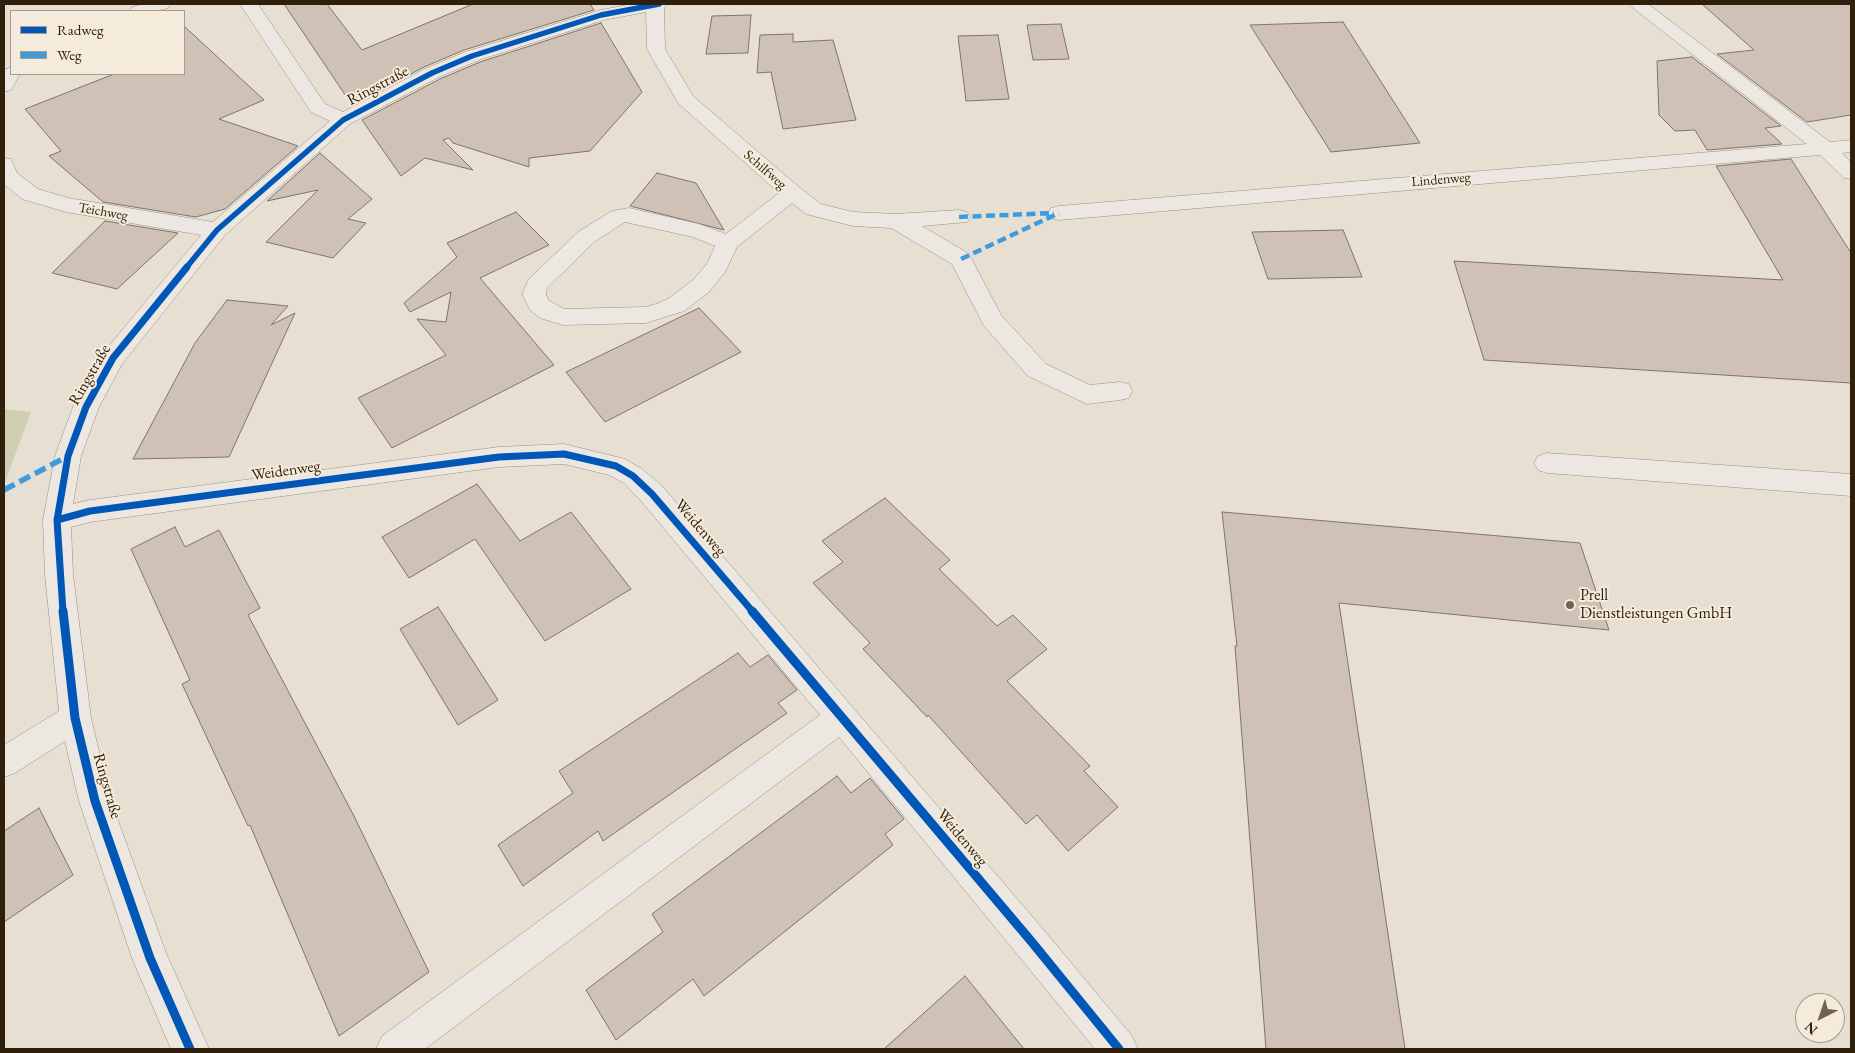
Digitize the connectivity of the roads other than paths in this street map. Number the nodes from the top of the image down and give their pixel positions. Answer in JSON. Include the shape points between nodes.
{"nodes":[{"id":1,"x":162,"y":4,"type":"edge"},
{"id":2,"x":249,"y":4,"type":"edge"},
{"id":3,"x":655,"y":4,"type":"edge"},
{"id":4,"x":660,"y":4,"type":"edge"},
{"id":5,"x":1637,"y":4,"type":"edge"},
{"id":6,"x":141,"y":10,"type":"edge"},
{"id":7,"x":10,"y":75,"type":"edge"},
{"id":8,"x":4,"y":86,"type":"edge"},
{"id":9,"x":343,"y":120,"type":"junction"},
{"id":10,"x":1851,"y":146,"type":"edge"},
{"id":11,"x":1824,"y":147,"type":"junction"},
{"id":12,"x":4,"y":164,"type":"edge"},
{"id":13,"x":1851,"y":173,"type":"edge"},
{"id":14,"x":792,"y":193,"type":"junction"},
{"id":15,"x":1059,"y":213,"type":"dead end"},
{"id":16,"x":959,"y":217,"type":"dead end"},
{"id":17,"x":896,"y":221,"type":"junction"},
{"id":18,"x":217,"y":230,"type":"junction"},
{"id":19,"x":728,"y":243,"type":"junction"},
{"id":20,"x":1120,"y":391,"type":"dead end"},
{"id":21,"x":1547,"y":463,"type":"dead end"},
{"id":22,"x":1851,"y":485,"type":"edge"},
{"id":23,"x":58,"y":520,"type":"junction"},
{"id":24,"x":842,"y":717,"type":"junction"},
{"id":25,"x":76,"y":718,"type":"junction"},
{"id":26,"x":4,"y":762,"type":"edge"},
{"id":27,"x":190,"y":1049,"type":"edge"},
{"id":28,"x":395,"y":1049,"type":"edge"},
{"id":29,"x":1119,"y":1049,"type":"edge"}],
"edges":[{"from":1,"to":6,"type":"street"},
{"from":2,"to":9,"type":"street","via":[[318,108]]},
{"from":3,"to":4,"type":"street","name":"Ringstraße"},
{"from":3,"to":9,"type":"street","name":"Ringstraße","via":[[576,22],[472,56],[432,73]]},
{"from":3,"to":14,"type":"street","name":"Schilfweg","via":[[656,50],[685,99]]},
{"from":5,"to":11,"type":"street"},
{"from":7,"to":8,"type":"street"},
{"from":9,"to":18,"type":"street","name":"Ringstraße"},
{"from":10,"to":11,"type":"street","name":"Lindenweg"},
{"from":11,"to":13,"type":"street"},
{"from":11,"to":15,"type":"street","name":"Lindenweg"},
{"from":12,"to":18,"type":"street","name":"Teichweg","via":[[7,176],[30,194],[66,205]]},
{"from":14,"to":17,"type":"street","name":"Schilfweg","via":[[814,209],[852,220]]},
{"from":14,"to":19,"type":"street"},
{"from":16,"to":17,"type":"street","name":"Schilfweg"},
{"from":17,"to":20,"type":"street","via":[[961,259],[992,320],[1037,370],[1087,395]]},
{"from":18,"to":23,"type":"street","name":"Ringstraße","via":[[113,358],[86,407],[68,456]]},
{"from":19,"to":19,"type":"street","via":[[717,267],[701,286],[676,305],[646,315],[563,317],[548,312],[538,304],[534,294],[536,285],[586,237],[620,216],[629,215],[681,227]]},
{"from":21,"to":22,"type":"street"},
{"from":23,"to":24,"type":"street","name":"Weidenweg","via":[[90,511],[499,457],[564,454],[594,459],[633,476],[652,494]]},
{"from":23,"to":25,"type":"street","name":"Ringstraße","via":[[59,575]]},
{"from":24,"to":28,"type":"street"},
{"from":24,"to":29,"type":"street","name":"Weidenweg"},
{"from":25,"to":26,"type":"street"},
{"from":25,"to":27,"type":"street","name":"Ringstraße","via":[[95,801],[150,958]]}]}
